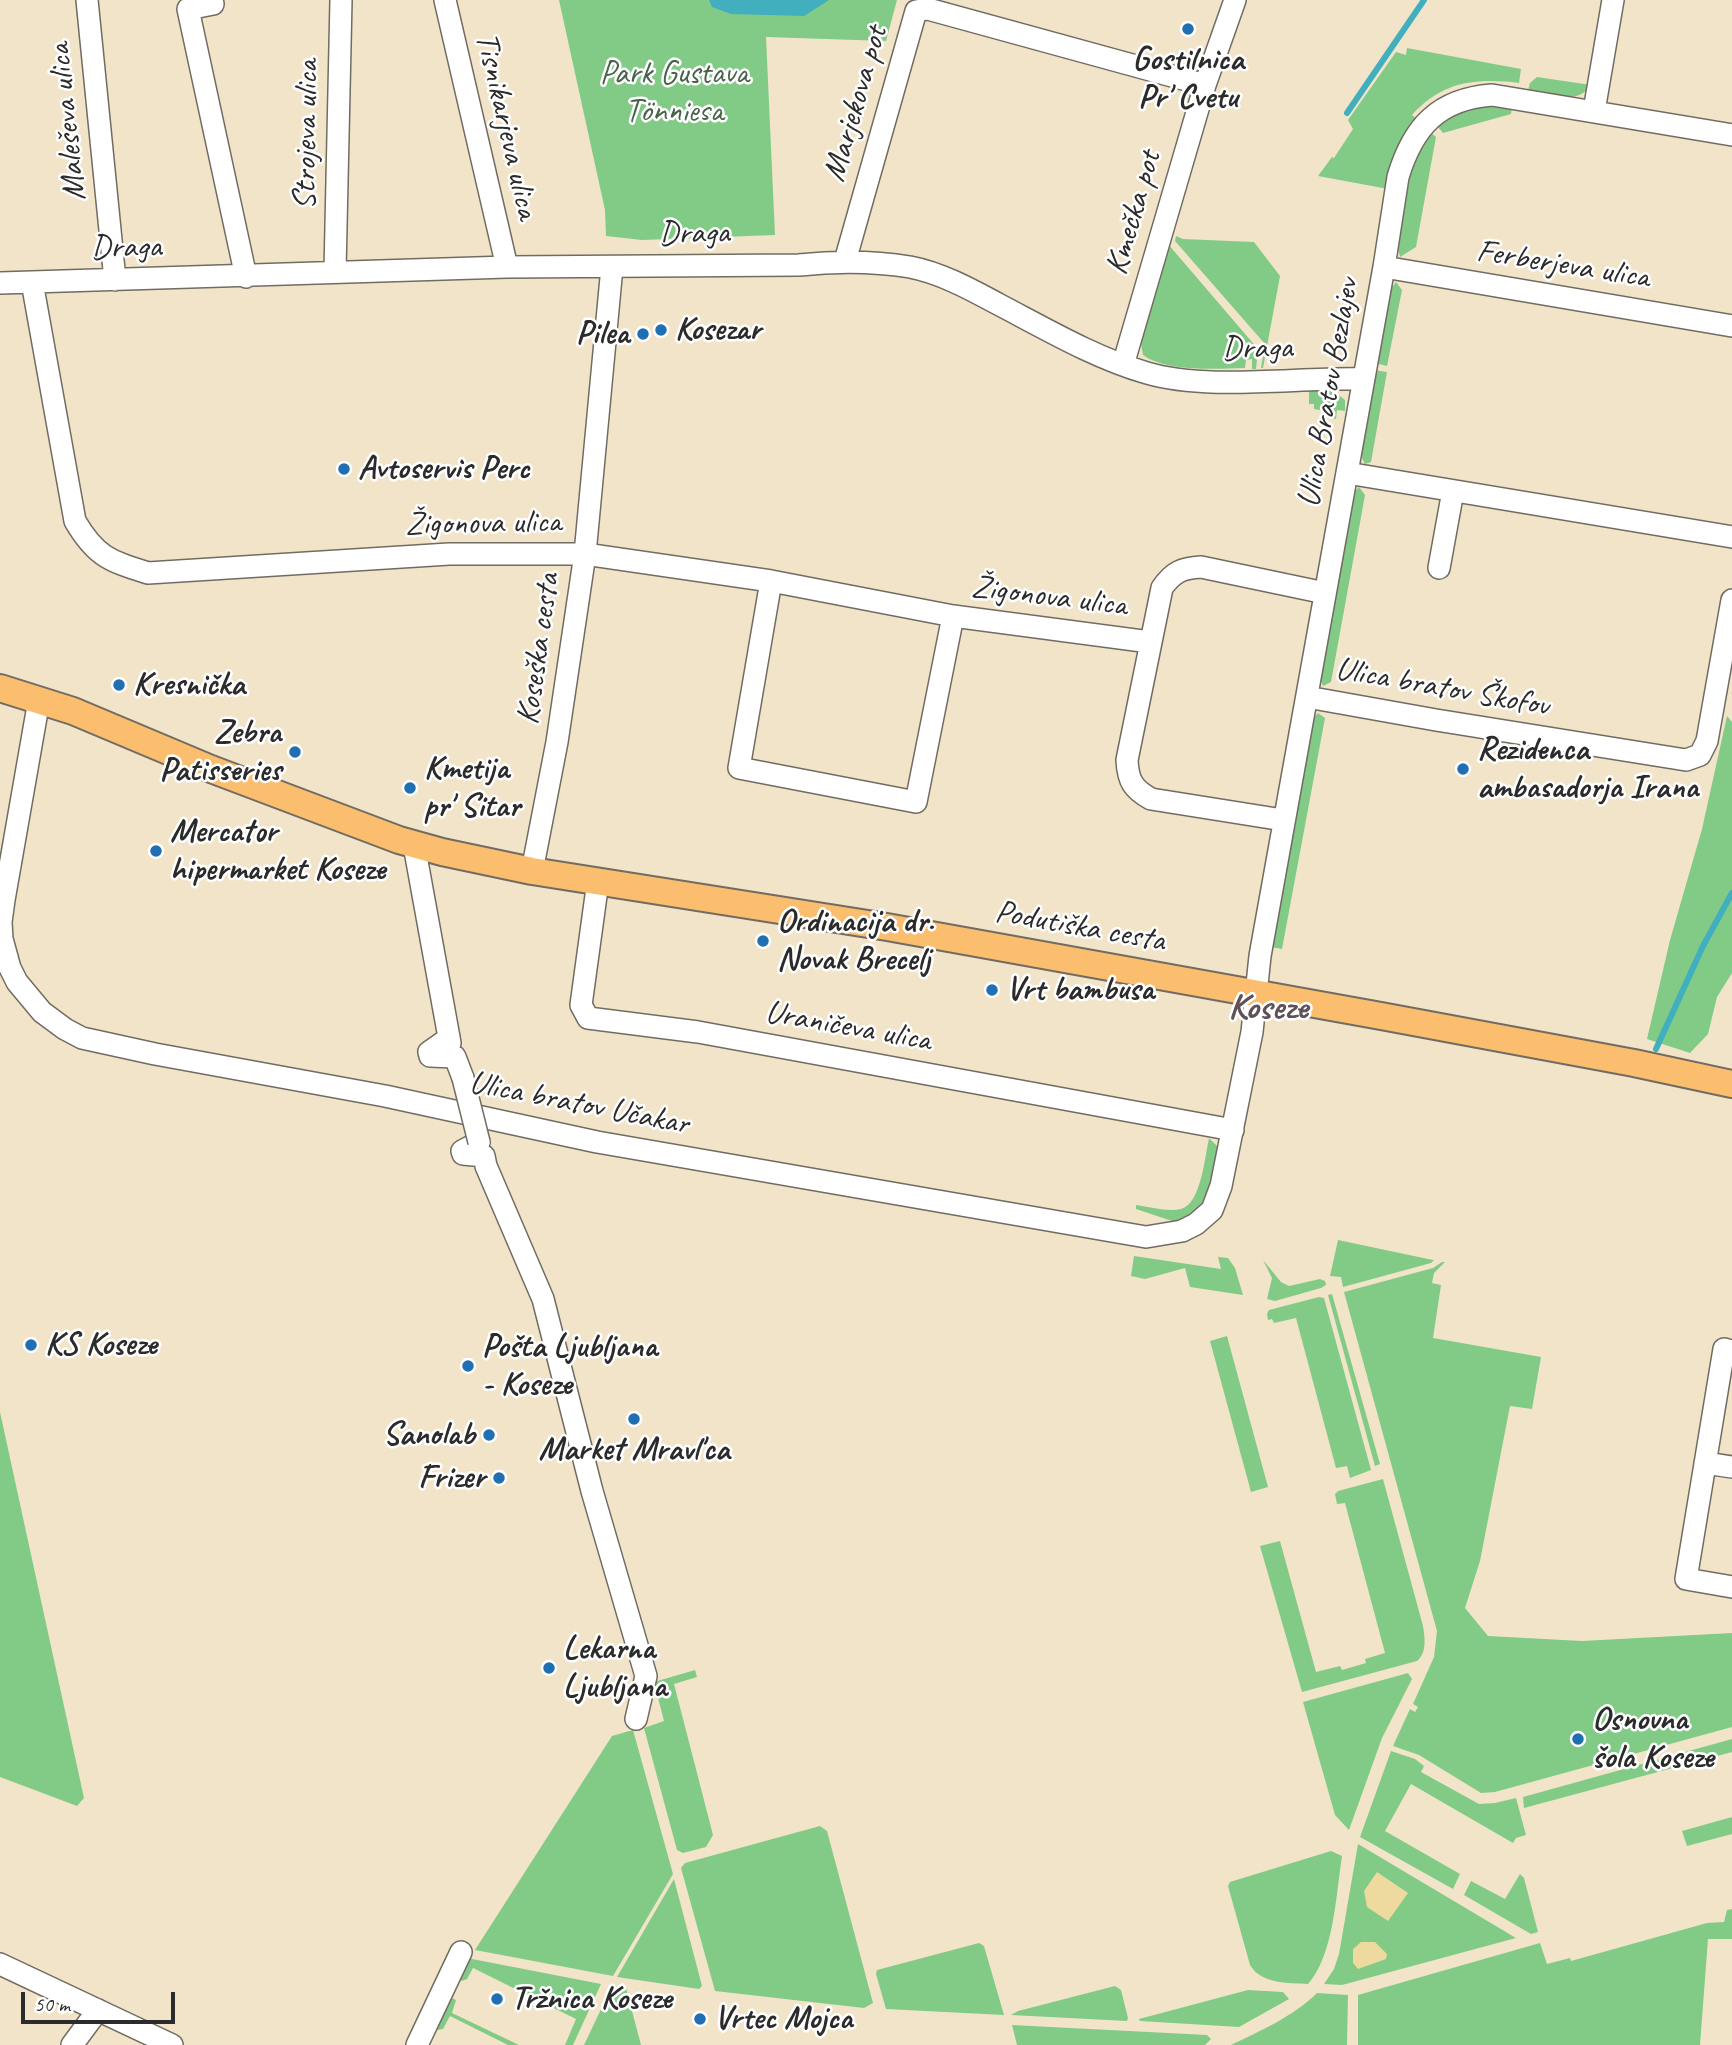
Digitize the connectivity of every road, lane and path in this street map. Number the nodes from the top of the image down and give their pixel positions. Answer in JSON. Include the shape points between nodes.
{"nodes":[{"id":1,"x":88,"y":0,"type":"edge"},
{"id":2,"x":212,"y":0,"type":"edge"},
{"id":3,"x":341,"y":0,"type":"edge"},
{"id":4,"x":445,"y":0,"type":"edge"},
{"id":5,"x":1235,"y":0,"type":"edge"},
{"id":6,"x":1613,"y":0,"type":"edge"},
{"id":7,"x":1205,"y":85,"type":"junction"},
{"id":8,"x":1594,"y":111,"type":"junction"},
{"id":9,"x":1732,"y":135,"type":"edge"},
{"id":10,"x":845,"y":261,"type":"junction"},
{"id":11,"x":506,"y":267,"type":"junction"},
{"id":12,"x":612,"y":267,"type":"junction"},
{"id":13,"x":1384,"y":267,"type":"junction"},
{"id":14,"x":335,"y":271,"type":"junction"},
{"id":15,"x":246,"y":277,"type":"junction"},
{"id":16,"x":115,"y":280,"type":"junction"},
{"id":17,"x":32,"y":282,"type":"junction"},
{"id":18,"x":0,"y":283,"type":"edge"},
{"id":19,"x":1732,"y":326,"type":"edge"},
{"id":20,"x":1122,"y":365,"type":"junction"},
{"id":21,"x":1364,"y":379,"type":"junction"},
{"id":22,"x":1347,"y":473,"type":"junction"},
{"id":23,"x":1453,"y":491,"type":"junction"},
{"id":24,"x":1732,"y":537,"type":"edge"},
{"id":25,"x":585,"y":554,"type":"junction"},
{"id":26,"x":1439,"y":568,"type":"dead end"},
{"id":27,"x":771,"y":581,"type":"junction"},
{"id":28,"x":1325,"y":593,"type":"junction"},
{"id":29,"x":1732,"y":600,"type":"edge"},
{"id":30,"x":953,"y":616,"type":"junction"},
{"id":31,"x":1150,"y":642,"type":"junction"},
{"id":32,"x":0,"y":688,"type":"edge"},
{"id":33,"x":1307,"y":697,"type":"junction"},
{"id":34,"x":39,"y":700,"type":"junction"},
{"id":35,"x":1283,"y":820,"type":"junction"},
{"id":36,"x":414,"y":845,"type":"junction"},
{"id":37,"x":532,"y":871,"type":"junction"},
{"id":38,"x":598,"y":881,"type":"junction"},
{"id":39,"x":1255,"y":994,"type":"junction"},
{"id":40,"x":1732,"y":1084,"type":"edge"},
{"id":41,"x":1233,"y":1130,"type":"junction"},
{"id":42,"x":1732,"y":1351,"type":"edge"},
{"id":43,"x":1705,"y":1463,"type":"junction"},
{"id":44,"x":1732,"y":1467,"type":"edge"},
{"id":45,"x":1732,"y":1587,"type":"edge"},
{"id":46,"x":636,"y":1719,"type":"dead end"},
{"id":47,"x":461,"y":1952,"type":"dead end"},
{"id":48,"x":0,"y":1964,"type":"edge"},
{"id":49,"x":97,"y":2010,"type":"junction"},
{"id":50,"x":72,"y":2045,"type":"edge"},
{"id":51,"x":172,"y":2045,"type":"edge"},
{"id":52,"x":417,"y":2045,"type":"edge"}],
"edges":[{"from":1,"to":16,"type":"street","name":"Maleševa ulica"},
{"from":2,"to":15,"type":"street","via":[[213,4],[188,9]]},
{"from":3,"to":14,"type":"street","name":"Strojeva ulica"},
{"from":4,"to":11,"type":"street","name":"Tisnikarjeva ulica"},
{"from":5,"to":7,"type":"street","name":"Kmečka pot"},
{"from":6,"to":8,"type":"street"},
{"from":7,"to":10,"type":"street","name":"Marjekova pot","via":[[928,9],[916,11]]},
{"from":7,"to":20,"type":"street","name":"Kmečka pot"},
{"from":8,"to":9,"type":"street","name":"Ulica Bratov Bezlajev"},
{"from":8,"to":13,"type":"street","name":"Ulica Bratov Bezlajev","via":[[1492,95],[1459,100],[1437,113],[1419,129],[1405,155]]},
{"from":10,"to":12,"type":"street","name":"Draga"},
{"from":10,"to":20,"type":"street","name":"Draga","via":[[912,267],[942,277]]},
{"from":11,"to":12,"type":"street","name":"Draga"},
{"from":11,"to":14,"type":"street","name":"Draga"},
{"from":12,"to":25,"type":"street","name":"Koseška cesta"},
{"from":13,"to":19,"type":"street","name":"Ferberjeva ulica"},
{"from":13,"to":21,"type":"street","name":"Ulica Bratov Bezlajev"},
{"from":14,"to":15,"type":"street","name":"Draga"},
{"from":15,"to":16,"type":"street","name":"Draga"},
{"from":16,"to":17,"type":"street","name":"Draga"},
{"from":17,"to":18,"type":"street","name":"Draga"},
{"from":17,"to":25,"type":"street","name":"Žigonova ulica","via":[[75,522],[96,551],[118,564],[148,573],[449,554]]},
{"from":20,"to":21,"type":"street","name":"Draga","via":[[1203,381]]},
{"from":21,"to":22,"type":"street","name":"Ulica Bratov Bezlajev"},
{"from":22,"to":23,"type":"street"},
{"from":22,"to":28,"type":"street","name":"Ulica Bratov Bezlajev"},
{"from":23,"to":24,"type":"street"},
{"from":23,"to":26,"type":"street"},
{"from":25,"to":27,"type":"street","name":"Žigonova ulica"},
{"from":25,"to":37,"type":"street","name":"Koseška cesta"},
{"from":27,"to":30,"type":"street","name":"Žigonova ulica"},
{"from":27,"to":30,"type":"street","via":[[739,768],[916,802]]},
{"from":28,"to":31,"type":"street","via":[[1201,567],[1184,568],[1161,588]]},
{"from":28,"to":33,"type":"street","name":"Ulica Bratov Bezlajev"},
{"from":29,"to":33,"type":"street","name":"Ulica bratov Škofov","via":[[1707,741],[1700,755],[1686,760]]},
{"from":30,"to":31,"type":"street","name":"Žigonova ulica"},
{"from":31,"to":35,"type":"street","via":[[1126,760],[1128,777],[1137,791],[1151,799]]},
{"from":32,"to":34,"type":"main road","name":"Podutiška cesta"},
{"from":33,"to":35,"type":"street","name":"Ulica Bratov Bezlajev"},
{"from":34,"to":36,"type":"main road","name":"Podutiška cesta"},
{"from":34,"to":41,"type":"street","name":"Ulica bratov Učakar","via":[[1,922],[2,939],[10,968],[42,1012],[65,1029],[99,1042],[597,1142],[1146,1237],[1182,1231],[1212,1210]]},
{"from":35,"to":39,"type":"street","name":"Ulica Bratov Bezlajev"},
{"from":36,"to":37,"type":"main road","name":"Podutiška cesta"},
{"from":36,"to":46,"type":"street","bridge":true,"via":[[449,1040],[429,1052],[430,1056],[455,1057],[479,1142],[463,1154],[484,1156],[542,1300],[646,1676]]},
{"from":37,"to":38,"type":"main road","name":"Podutiška cesta"},
{"from":38,"to":39,"type":"main road","name":"Podutiška cesta","via":[[900,929]]},
{"from":38,"to":41,"type":"street","name":"Uraničeva ulica","via":[[582,1005],[588,1018],[698,1032]]},
{"from":39,"to":40,"type":"main road","name":"Podutiška cesta"},
{"from":39,"to":41,"type":"street","name":"Ulica bratov Učakar"},
{"from":42,"to":43,"type":"street","via":[[1724,1349]]},
{"from":43,"to":44,"type":"street"},
{"from":43,"to":45,"type":"street","via":[[1686,1579]]},
{"from":47,"to":52,"type":"street"},
{"from":48,"to":49,"type":"street"},
{"from":49,"to":50,"type":"street"},
{"from":49,"to":51,"type":"street"}]}
